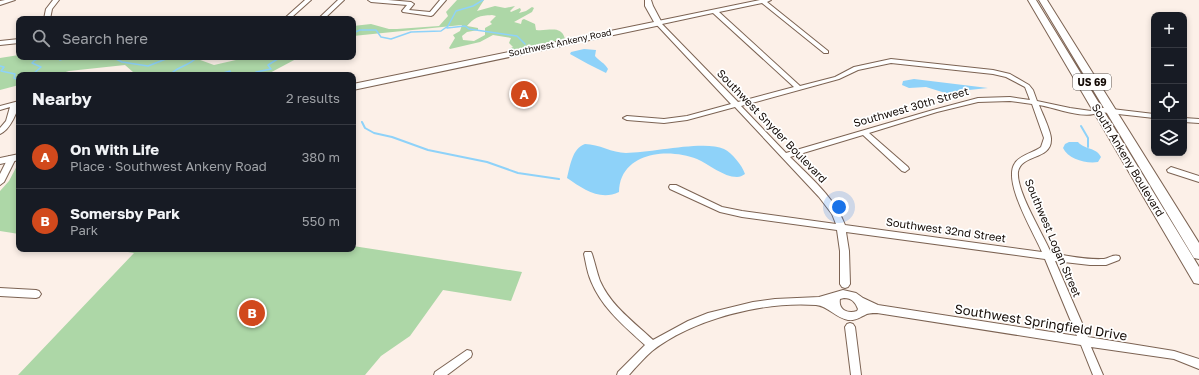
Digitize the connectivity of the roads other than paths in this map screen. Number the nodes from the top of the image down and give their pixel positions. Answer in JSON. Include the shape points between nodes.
{"nodes":[{"id":1,"x":12,"y":0,"type":"edge"},
{"id":2,"x":56,"y":0,"type":"edge"},
{"id":3,"x":308,"y":0,"type":"edge"},
{"id":4,"x":341,"y":0,"type":"edge"},
{"id":5,"x":371,"y":0,"type":"edge"},
{"id":6,"x":443,"y":0,"type":"edge"},
{"id":7,"x":648,"y":0,"type":"edge"},
{"id":8,"x":765,"y":0,"type":"edge"},
{"id":9,"x":1032,"y":0,"type":"edge"},
{"id":10,"x":1043,"y":0,"type":"edge"},
{"id":11,"x":0,"y":2,"type":"edge"},
{"id":12,"x":413,"y":2,"type":"edge"},
{"id":13,"x":714,"y":11,"type":"junction"},
{"id":14,"x":48,"y":16,"type":"edge"},
{"id":15,"x":290,"y":16,"type":"edge"},
{"id":16,"x":324,"y":16,"type":"edge"},
{"id":17,"x":658,"y":23,"type":"junction"},
{"id":18,"x":16,"y":41,"type":"edge"},
{"id":19,"x":0,"y":43,"type":"edge"},
{"id":20,"x":826,"y":52,"type":"dead end"},
{"id":21,"x":356,"y":86,"type":"edge"},
{"id":22,"x":798,"y":87,"type":"junction"},
{"id":23,"x":1034,"y":102,"type":"junction"},
{"id":24,"x":16,"y":104,"type":"edge"},
{"id":25,"x":735,"y":105,"type":"junction"},
{"id":26,"x":16,"y":106,"type":"edge"},
{"id":27,"x":0,"y":108,"type":"edge"},
{"id":28,"x":1098,"y":110,"type":"junction"},
{"id":29,"x":1111,"y":112,"type":"junction"},
{"id":30,"x":1151,"y":116,"type":"edge"},
{"id":31,"x":627,"y":118,"type":"dead end"},
{"id":32,"x":1187,"y":120,"type":"edge"},
{"id":33,"x":1199,"y":121,"type":"edge"},
{"id":34,"x":0,"y":132,"type":"edge"},
{"id":35,"x":864,"y":132,"type":"junction"},
{"id":36,"x":784,"y":156,"type":"junction"},
{"id":37,"x":15,"y":158,"type":"edge"},
{"id":38,"x":0,"y":161,"type":"edge"},
{"id":39,"x":905,"y":169,"type":"dead end"},
{"id":40,"x":1171,"y":170,"type":"dead end"},
{"id":41,"x":1199,"y":179,"type":"edge"},
{"id":42,"x":0,"y":182,"type":"edge"},
{"id":43,"x":673,"y":188,"type":"dead end"},
{"id":44,"x":841,"y":227,"type":"junction"},
{"id":45,"x":588,"y":254,"type":"dead end"},
{"id":46,"x":1199,"y":254,"type":"edge"},
{"id":47,"x":1049,"y":256,"type":"junction"},
{"id":48,"x":1116,"y":258,"type":"dead end"},
{"id":49,"x":1199,"y":279,"type":"edge"},
{"id":50,"x":845,"y":284,"type":"junction"},
{"id":51,"x":0,"y":292,"type":"edge"},
{"id":52,"x":36,"y":294,"type":"dead end"},
{"id":53,"x":851,"y":295,"type":"junction"},
{"id":54,"x":837,"y":296,"type":"junction"},
{"id":55,"x":819,"y":302,"type":"junction"},
{"id":56,"x":840,"y":313,"type":"junction"},
{"id":57,"x":856,"y":314,"type":"junction"},
{"id":58,"x":1084,"y":342,"type":"junction"},
{"id":59,"x":652,"y":346,"type":"junction"},
{"id":60,"x":467,"y":354,"type":"dead end"},
{"id":61,"x":1199,"y":364,"type":"edge"},
{"id":62,"x":439,"y":375,"type":"edge"},
{"id":63,"x":622,"y":375,"type":"edge"},
{"id":64,"x":856,"y":375,"type":"edge"},
{"id":65,"x":1098,"y":375,"type":"edge"}],
"edges":[{"from":1,"to":11,"type":"street"},
{"from":2,"to":14,"type":"street","via":[[49,9]]},
{"from":3,"to":15,"type":"street"},
{"from":4,"to":16,"type":"street"},
{"from":5,"to":12,"type":"street"},
{"from":6,"to":12,"type":"street","via":[[431,14],[405,11]]},
{"from":7,"to":17,"type":"street","name":"Southwest Snyder Boulevard"},
{"from":8,"to":13,"type":"street","name":"Southwest Ankeny Road"},
{"from":8,"to":20,"type":"street"},
{"from":9,"to":28,"type":"main road","name":"South Ankeny Boulevard","number":"US 69"},
{"from":10,"to":29,"type":"main road","name":"South Ankeny Boulevard","number":"US 69"},
{"from":13,"to":17,"type":"street","name":"Southwest Ankeny Road"},
{"from":13,"to":22,"type":"street"},
{"from":17,"to":21,"type":"street","name":"Southwest Ankeny Road"},
{"from":17,"to":25,"type":"street","name":"Southwest Snyder Boulevard"},
{"from":18,"to":19,"type":"street"},
{"from":22,"to":23,"type":"street","name":"Southwest Logan Street","via":[[837,78],[856,68],[884,62],[901,62],[1008,75],[1027,86]]},
{"from":22,"to":25,"type":"street","name":"Southwest Logan Street"},
{"from":23,"to":28,"type":"street","name":"Southwest 30th Street","via":[[1092,113]]},
{"from":23,"to":35,"type":"street","name":"Southwest 30th Street","via":[[999,99],[973,101]]},
{"from":23,"to":47,"type":"street","name":"Southwest Logan Street","via":[[1048,142],[1044,150],[1020,162],[1015,169],[1015,179],[1026,210]]},
{"from":24,"to":27,"type":"street"},
{"from":25,"to":31,"type":"street","name":"Southwest Logan Street","via":[[676,120],[647,121]]},
{"from":25,"to":36,"type":"street","name":"Southwest Snyder Boulevard"},
{"from":26,"to":34,"type":"street","via":[[9,122]]},
{"from":28,"to":29,"type":"street","name":"Southwest 30th Street"},
{"from":28,"to":49,"type":"main road","name":"South Ankeny Boulevard","number":"US 69"},
{"from":29,"to":30,"type":"street","name":"Southwest 30th Street"},
{"from":29,"to":46,"type":"main road","name":"South Ankeny Boulevard","number":"US 69"},
{"from":32,"to":33,"type":"street"},
{"from":35,"to":36,"type":"street","name":"Southwest 30th Street"},
{"from":35,"to":39,"type":"street"},
{"from":36,"to":44,"type":"street","name":"Southwest Snyder Boulevard","via":[[828,202]]},
{"from":37,"to":38,"type":"street"},
{"from":37,"to":42,"type":"street"},
{"from":40,"to":41,"type":"street"},
{"from":43,"to":44,"type":"street","name":"Southwest 32nd Street","via":[[731,212]]},
{"from":44,"to":47,"type":"street","name":"Southwest 32nd Street"},
{"from":44,"to":50,"type":"street","name":"Southwest Snyder Boulevard"},
{"from":45,"to":59,"type":"street","via":[[602,293]]},
{"from":47,"to":48,"type":"street","name":"Southwest 32nd Street","via":[[1101,262]]},
{"from":47,"to":58,"type":"street","name":"Southwest Logan Street"},
{"from":50,"to":53,"type":"street","name":"Southwest Snyder Boulevard"},
{"from":50,"to":54,"type":"street","name":"Southwest Snyder Boulevard"},
{"from":51,"to":52,"type":"street"},
{"from":53,"to":54,"type":"street"},
{"from":53,"to":57,"type":"street"},
{"from":54,"to":55,"type":"street"},
{"from":54,"to":56,"type":"street","via":[[834,303]]},
{"from":55,"to":56,"type":"street"},
{"from":55,"to":59,"type":"street","via":[[782,302],[743,307],[696,322]]},
{"from":56,"to":57,"type":"street"},
{"from":57,"to":58,"type":"street","name":"Southwest Springfield Drive","via":[[877,309]]},
{"from":57,"to":64,"type":"street"},
{"from":58,"to":61,"type":"street","name":"Southwest Springfield Drive","via":[[1174,355]]},
{"from":58,"to":65,"type":"street","name":"Southwest Logan Street"},
{"from":59,"to":63,"type":"street"},
{"from":60,"to":62,"type":"street"}]}
